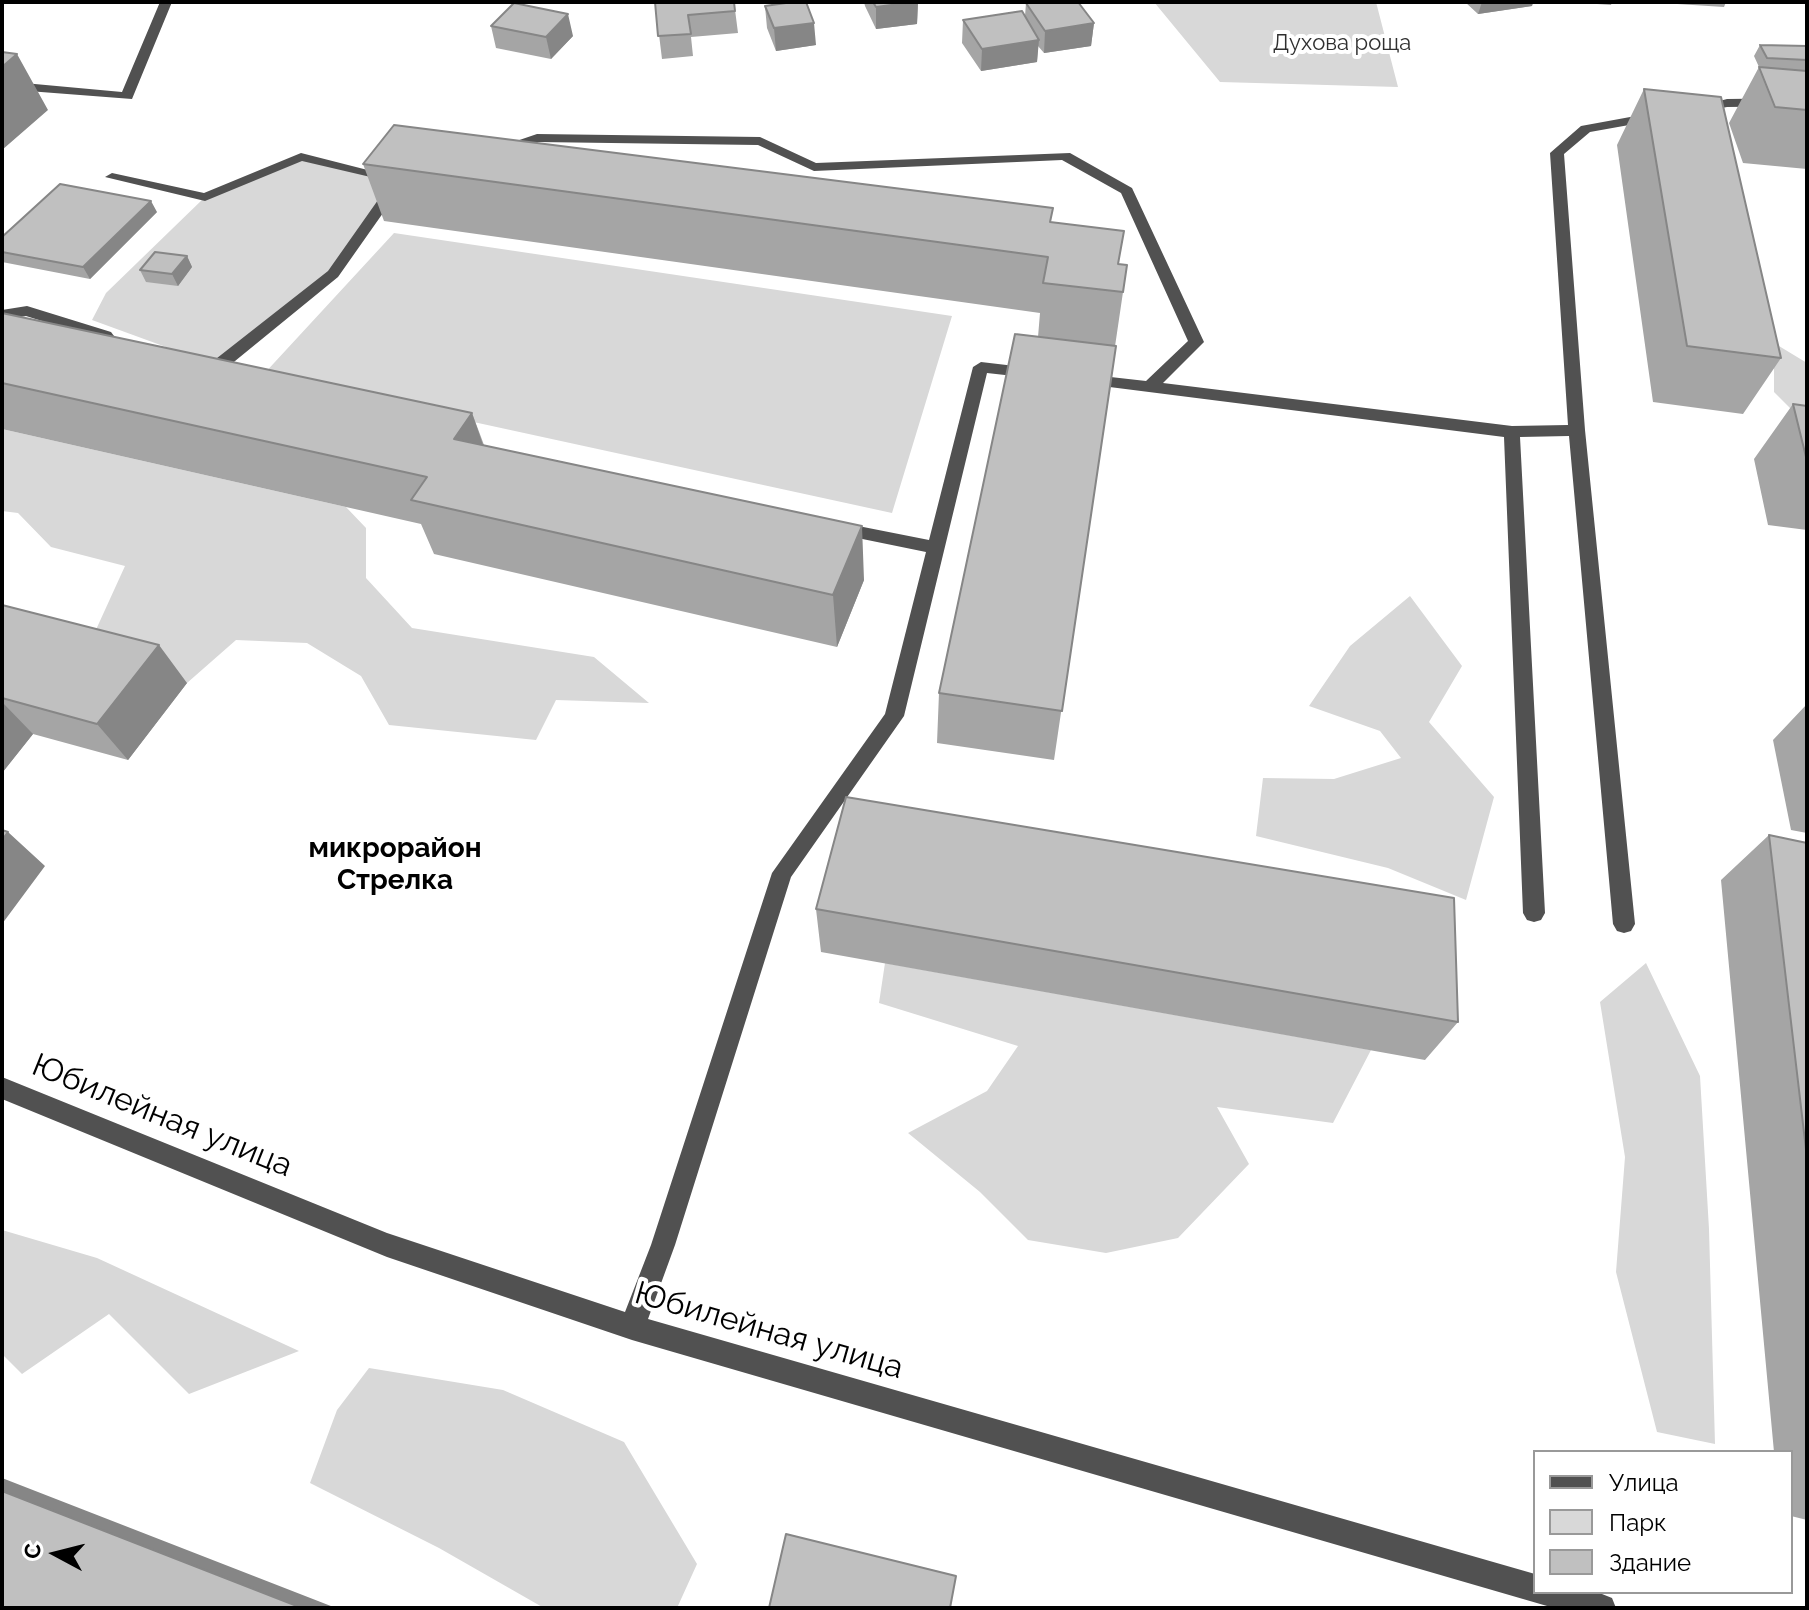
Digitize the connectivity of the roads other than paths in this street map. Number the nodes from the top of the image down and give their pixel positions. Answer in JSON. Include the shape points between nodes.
{"nodes":[{"id":1,"x":166,"y":2,"type":"edge"},
{"id":2,"x":2,"y":85,"type":"edge"},
{"id":3,"x":1807,"y":102,"type":"edge"},
{"id":4,"x":491,"y":152,"type":"edge"},
{"id":5,"x":112,"y":177,"type":"dead end"},
{"id":6,"x":2,"y":315,"type":"edge"},
{"id":7,"x":106,"y":336,"type":"edge"},
{"id":8,"x":218,"y":366,"type":"edge"},
{"id":9,"x":1149,"y":388,"type":"junction"},
{"id":10,"x":1577,"y":430,"type":"junction"},
{"id":11,"x":1512,"y":432,"type":"junction"},
{"id":12,"x":815,"y":524,"type":"edge"},
{"id":13,"x":936,"y":548,"type":"junction"},
{"id":14,"x":1534,"y":913,"type":"dead end"},
{"id":15,"x":1624,"y":924,"type":"dead end"},
{"id":16,"x":2,"y":1088,"type":"edge"},
{"id":17,"x":632,"y":1327,"type":"junction"},
{"id":18,"x":1533,"y":1587,"type":"edge"},
{"id":19,"x":1554,"y":1594,"type":"edge"},
{"id":20,"x":1602,"y":1608,"type":"edge"}],
"edges":[{"from":1,"to":2,"type":"street","via":[[127,96]]},
{"from":3,"to":10,"type":"street","via":[[1727,103],[1586,129],[1557,153]]},
{"from":4,"to":9,"type":"street","via":[[537,138],[760,141],[814,167],[1065,156],[1127,191],[1196,342]]},
{"from":5,"to":8,"type":"street","via":[[205,197],[301,157],[407,177],[333,274]]},
{"from":6,"to":7,"type":"street","via":[[27,311]]},
{"from":9,"to":11,"type":"street"},
{"from":9,"to":13,"type":"street","via":[[981,367]]},
{"from":10,"to":11,"type":"street"},
{"from":10,"to":15,"type":"street"},
{"from":11,"to":14,"type":"street"},
{"from":12,"to":13,"type":"street"},
{"from":13,"to":17,"type":"street","via":[[894,716],[782,873]]},
{"from":16,"to":17,"type":"street","name":"Юбилейная улица","via":[[387,1245]]},
{"from":17,"to":18,"type":"street","name":"Юбилейная улица"},
{"from":19,"to":20,"type":"street"}]}
